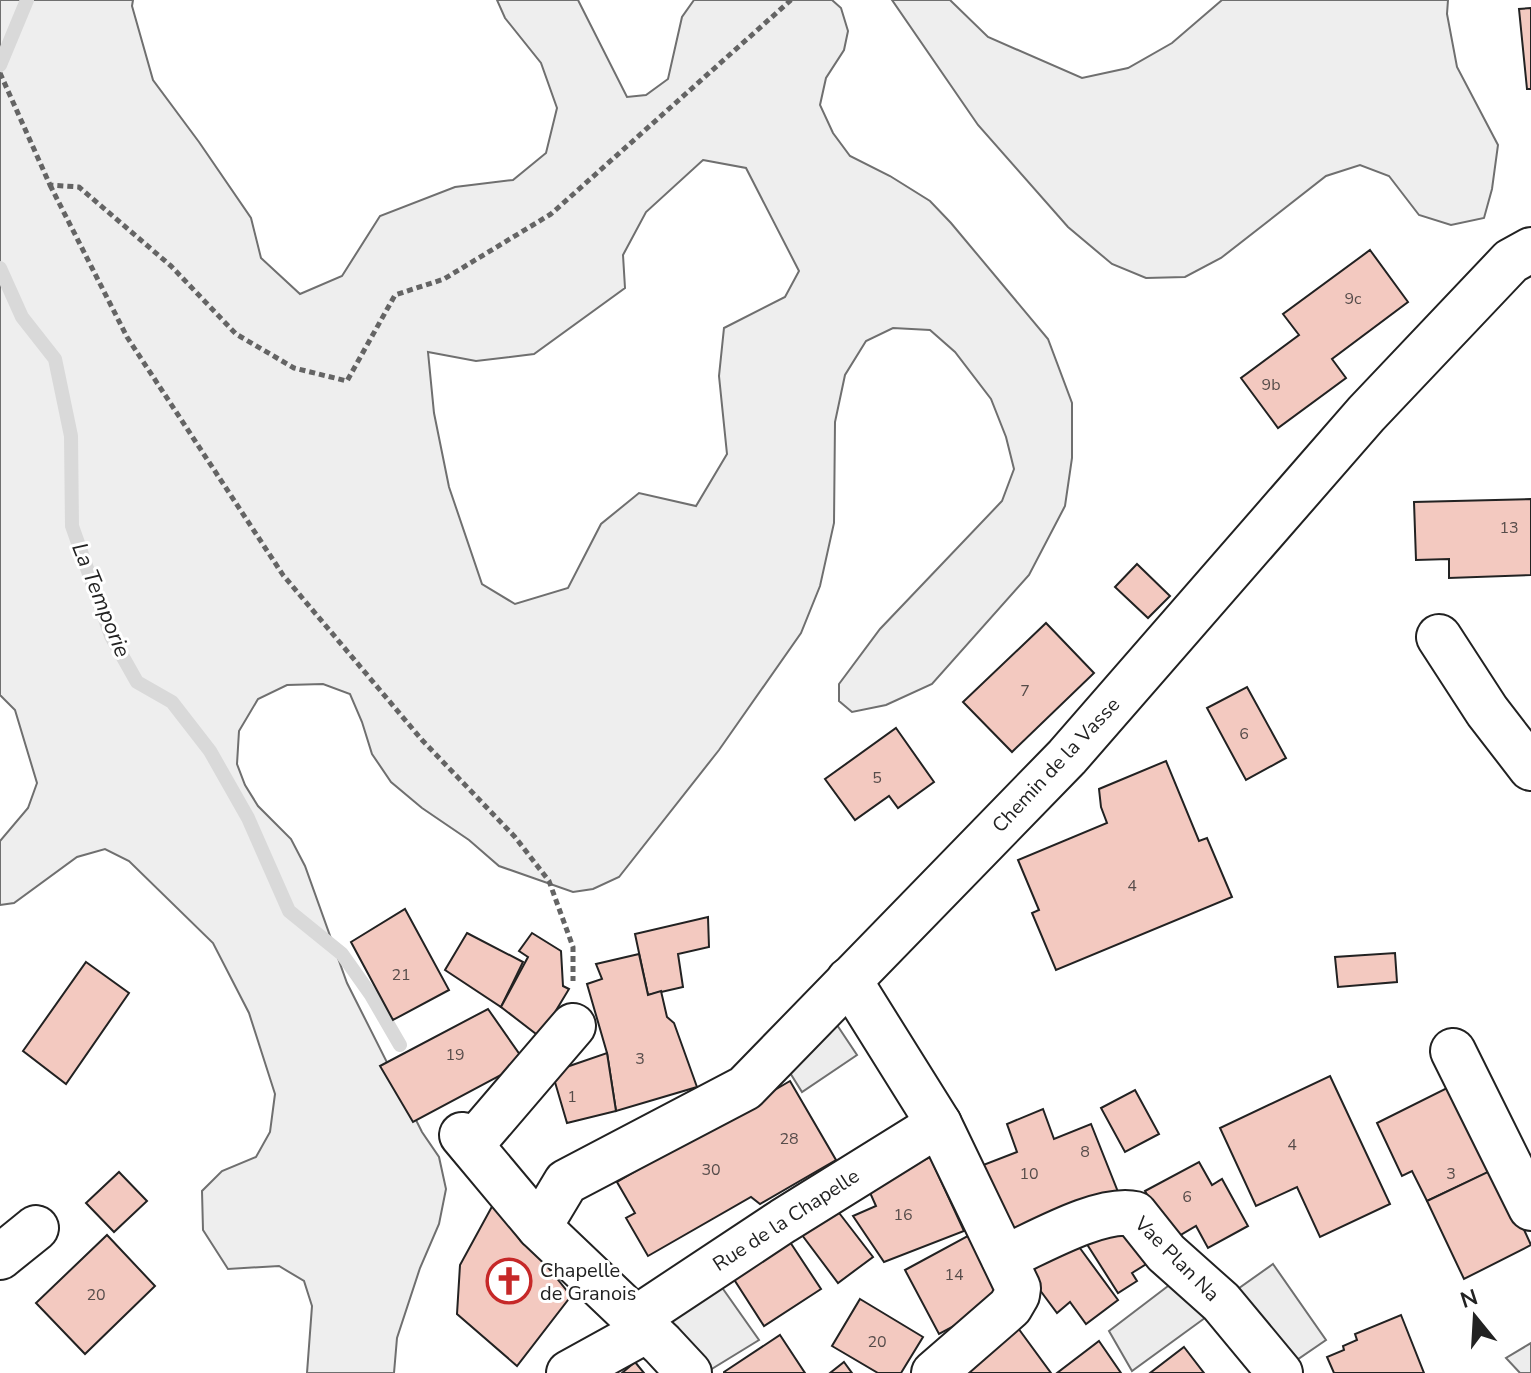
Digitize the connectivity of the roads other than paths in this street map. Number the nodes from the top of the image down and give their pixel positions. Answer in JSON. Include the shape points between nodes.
{"nodes":[{"id":1,"x":1524,"y":268,"type":"edge"},
{"id":2,"x":1439,"y":637,"type":"dead end"},
{"id":3,"x":1531,"y":768,"type":"edge"},
{"id":4,"x":849,"y":980,"type":"junction"},
{"id":5,"x":573,"y":1026,"type":"road end"},
{"id":6,"x":1453,"y":1051,"type":"dead end"},
{"id":7,"x":939,"y":1124,"type":"junction"},
{"id":8,"x":1531,"y":1208,"type":"edge"},
{"id":9,"x":539,"y":1227,"type":"junction"},
{"id":10,"x":36,"y":1228,"type":"dead end"},
{"id":11,"x":0,"y":1257,"type":"edge"},
{"id":12,"x":1004,"y":1258,"type":"junction"},
{"id":13,"x":641,"y":1324,"type":"junction"},
{"id":14,"x":569,"y":1373,"type":"edge"},
{"id":15,"x":689,"y":1373,"type":"edge"},
{"id":16,"x":934,"y":1373,"type":"edge"},
{"id":17,"x":1280,"y":1373,"type":"edge"}],
"edges":[{"from":1,"to":4,"type":"street","name":"Chemin de la Vasse","via":[[1366,414],[1067,757]]},
{"from":2,"to":3,"type":"street"},
{"from":4,"to":7,"type":"street"},
{"from":4,"to":9,"type":"street","name":"Chemin de la Vasse","via":[[745,1088],[566,1182]]},
{"from":5,"to":9,"type":"street","via":[[466,1140]]},
{"from":6,"to":8,"type":"street"},
{"from":7,"to":12,"type":"street"},
{"from":7,"to":13,"type":"street","name":"Rue de la Chapelle","via":[[783,1221]]},
{"from":9,"to":13,"type":"street"},
{"from":10,"to":11,"type":"street"},
{"from":12,"to":16,"type":"street","via":[[1018,1288],[1014,1301]]},
{"from":12,"to":17,"type":"street","name":"Vae Plan Na","via":[[1101,1216],[1135,1214],[1166,1253],[1221,1302]]},
{"from":13,"to":14,"type":"street","name":"Rue de la Chapelle"},
{"from":13,"to":15,"type":"street"}]}
